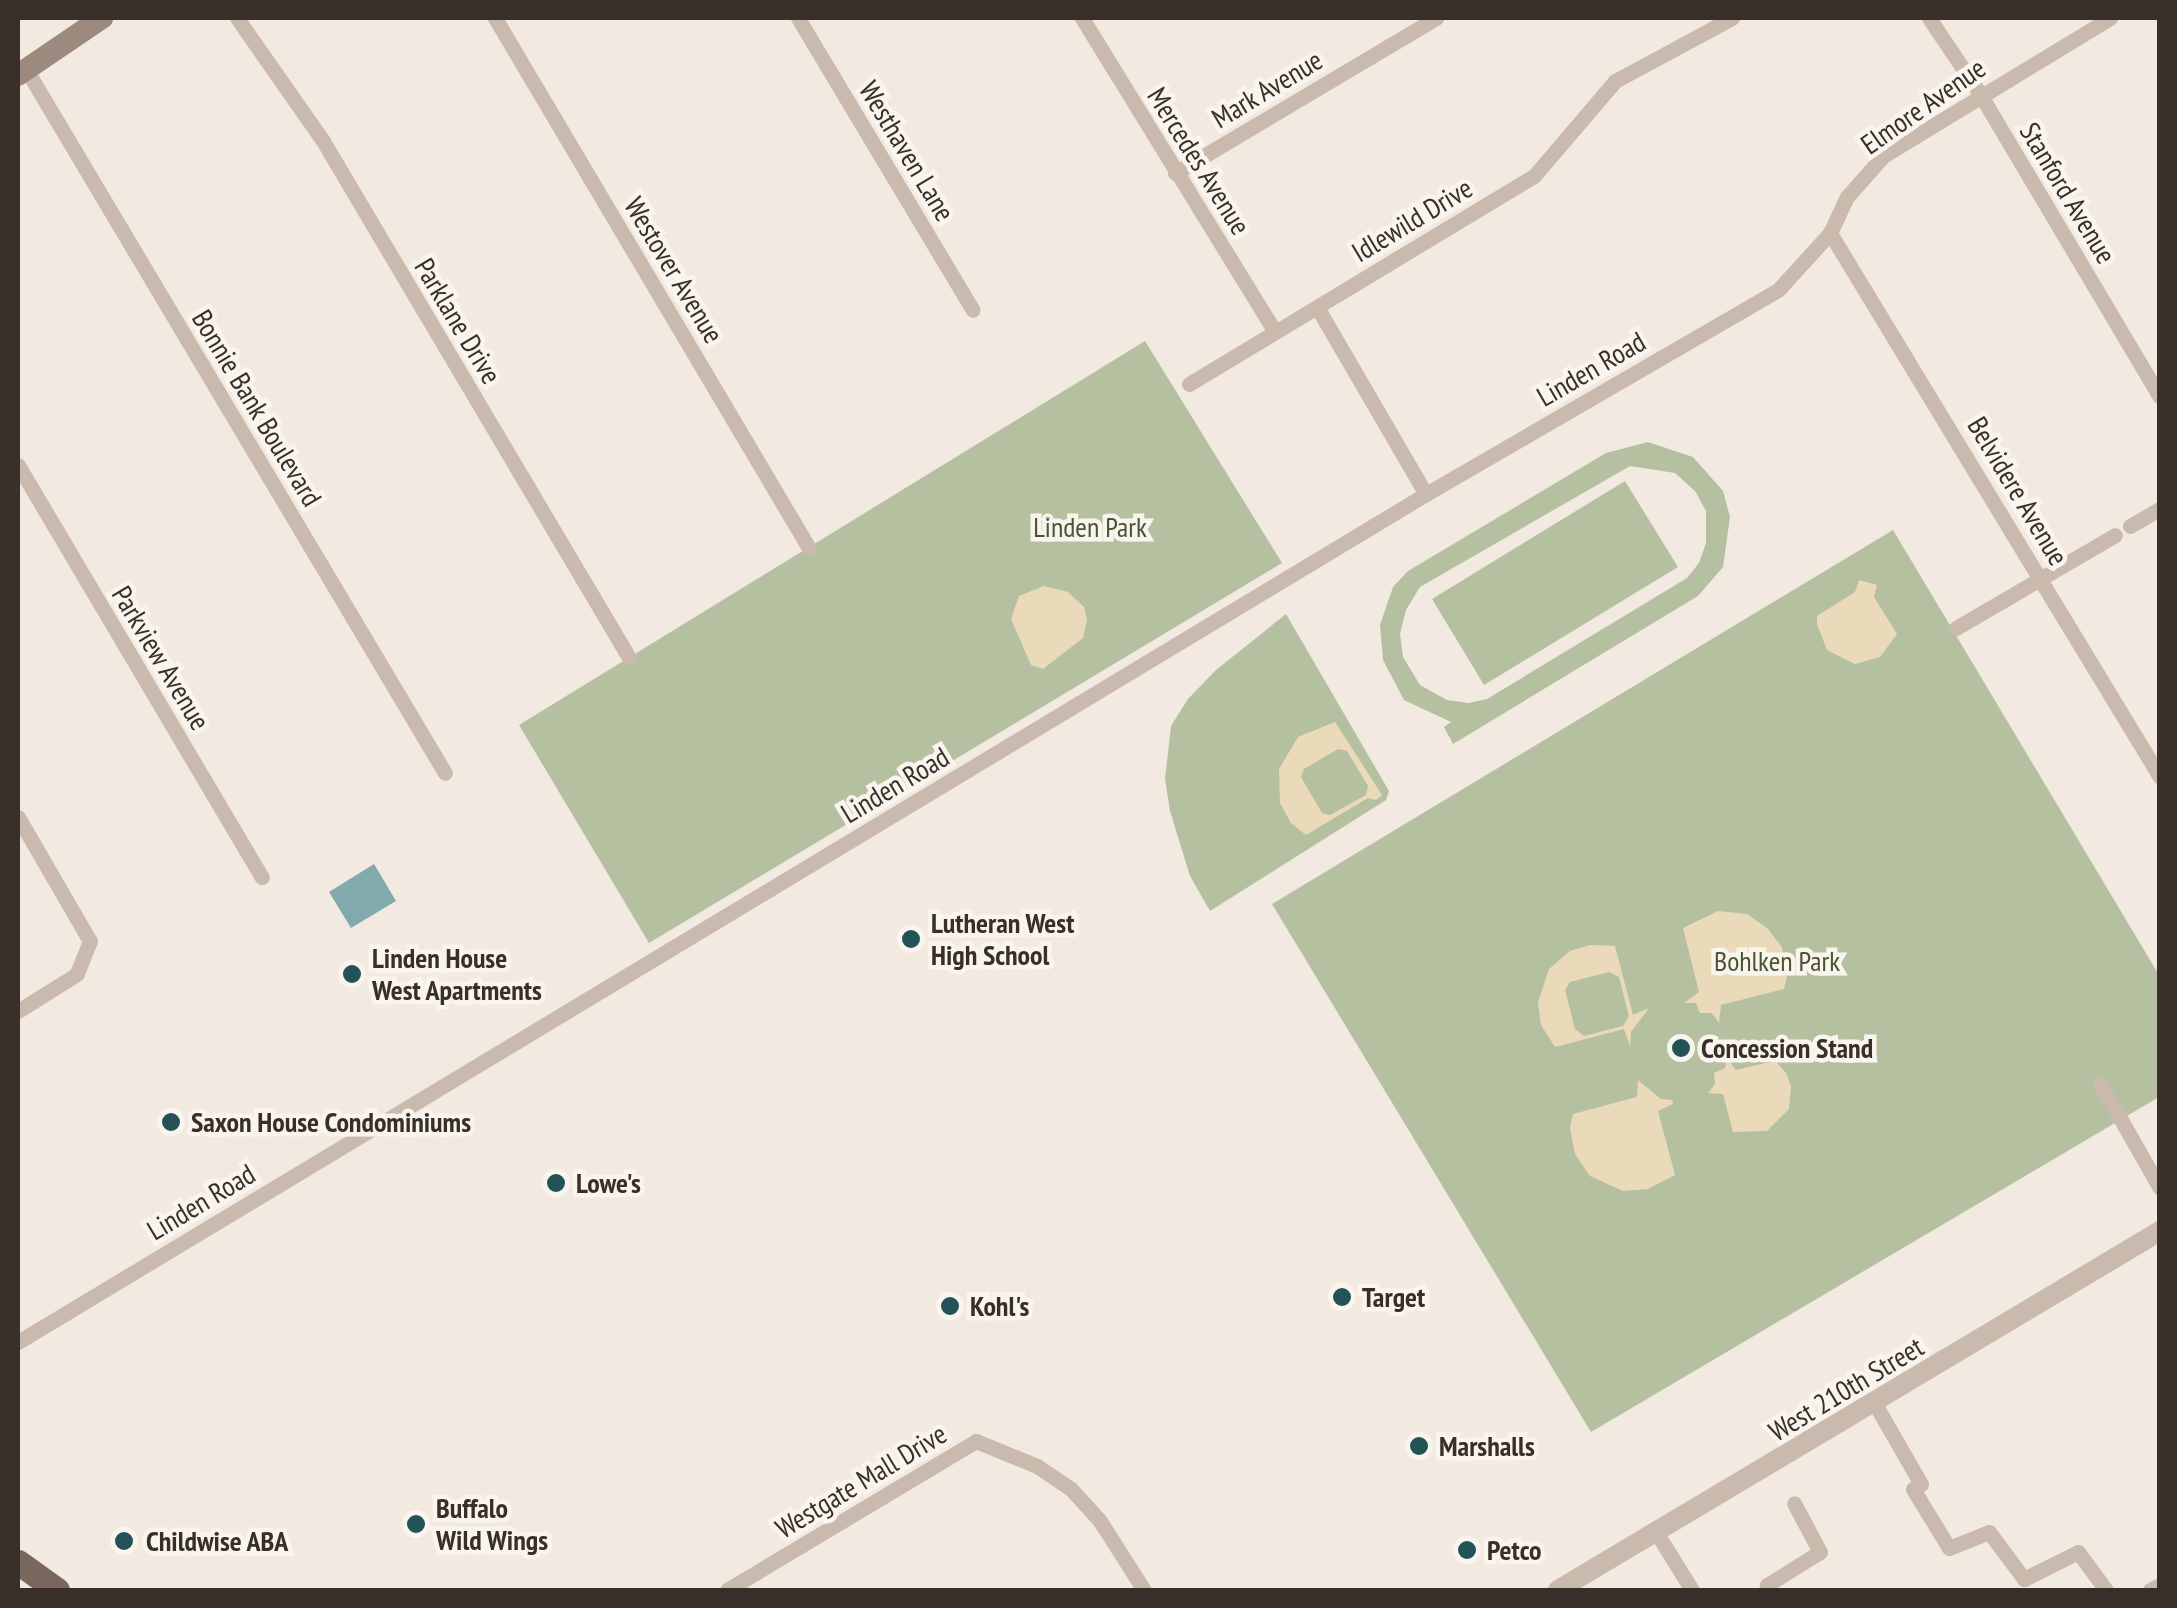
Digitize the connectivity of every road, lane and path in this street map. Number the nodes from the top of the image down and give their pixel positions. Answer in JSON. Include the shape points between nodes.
{"nodes":[{"id":1,"x":102,"y":18,"type":"edge"},
{"id":2,"x":237,"y":18,"type":"edge"},
{"id":3,"x":496,"y":18,"type":"edge"},
{"id":4,"x":798,"y":18,"type":"edge"},
{"id":5,"x":1082,"y":18,"type":"edge"},
{"id":6,"x":1436,"y":18,"type":"edge"},
{"id":7,"x":1732,"y":18,"type":"edge"},
{"id":8,"x":1929,"y":18,"type":"edge"},
{"id":9,"x":2110,"y":18,"type":"edge"},
{"id":10,"x":22,"y":72,"type":"edge"},
{"id":11,"x":1980,"y":94,"type":"junction"},
{"id":12,"x":1175,"y":173,"type":"junction"},
{"id":13,"x":1830,"y":233,"type":"junction"},
{"id":14,"x":1797,"y":270,"type":"joint"},
{"id":15,"x":1317,"y":306,"type":"junction"},
{"id":16,"x":972,"y":310,"type":"dead end"},
{"id":17,"x":1274,"y":330,"type":"junction"},
{"id":18,"x":1188,"y":384,"type":"dead end"},
{"id":19,"x":2160,"y":397,"type":"edge"},
{"id":20,"x":18,"y":465,"type":"edge"},
{"id":21,"x":1426,"y":494,"type":"junction"},
{"id":22,"x":2160,"y":509,"type":"edge"},
{"id":23,"x":2130,"y":526,"type":"dead end"},
{"id":24,"x":2115,"y":535,"type":"dead end"},
{"id":25,"x":809,"y":548,"type":"dead end"},
{"id":26,"x":2041,"y":577,"type":"junction"},
{"id":27,"x":1956,"y":628,"type":"dead end"},
{"id":28,"x":628,"y":656,"type":"dead end"},
{"id":29,"x":445,"y":773,"type":"dead end"},
{"id":30,"x":2160,"y":777,"type":"edge"},
{"id":31,"x":18,"y":817,"type":"edge"},
{"id":32,"x":262,"y":877,"type":"dead end"},
{"id":33,"x":18,"y":1010,"type":"edge"},
{"id":34,"x":2100,"y":1084,"type":"dead end"},
{"id":35,"x":2160,"y":1188,"type":"edge"},
{"id":36,"x":2160,"y":1231,"type":"edge"},
{"id":37,"x":18,"y":1342,"type":"edge"},
{"id":38,"x":1875,"y":1404,"type":"junction"},
{"id":39,"x":1794,"y":1503,"type":"dead end"},
{"id":40,"x":1656,"y":1532,"type":"junction"},
{"id":41,"x":18,"y":1562,"type":"edge"},
{"id":42,"x":2160,"y":1585,"type":"edge"},
{"id":43,"x":57,"y":1590,"type":"edge"},
{"id":44,"x":728,"y":1590,"type":"edge"},
{"id":45,"x":1144,"y":1590,"type":"edge"},
{"id":46,"x":1558,"y":1590,"type":"edge"},
{"id":47,"x":1692,"y":1590,"type":"edge"},
{"id":48,"x":1766,"y":1590,"type":"edge"},
{"id":49,"x":2106,"y":1590,"type":"edge"},
{"id":50,"x":2150,"y":1590,"type":"edge"}],
"edges":[{"from":1,"to":10,"type":"main road"},
{"from":2,"to":28,"type":"street","name":"Parklane Drive","via":[[322,141]]},
{"from":3,"to":25,"type":"street","name":"Westover Avenue"},
{"from":4,"to":16,"type":"street","name":"Westhaven Lane"},
{"from":5,"to":12,"type":"street","name":"Mercedes Avenue"},
{"from":6,"to":12,"type":"street","name":"Mark Avenue"},
{"from":7,"to":15,"type":"street","name":"Idlewild Drive","via":[[1615,81],[1534,176]]},
{"from":8,"to":11,"type":"street","name":"Stanford Avenue"},
{"from":9,"to":11,"type":"street","name":"Elmore Avenue"},
{"from":10,"to":29,"type":"street","name":"Bonnie Bank Boulevard"},
{"from":11,"to":13,"type":"street","name":"Elmore Avenue","via":[[1883,156],[1847,197]]},
{"from":11,"to":19,"type":"street","name":"Stanford Avenue"},
{"from":12,"to":17,"type":"street","name":"Mercedes Avenue"},
{"from":13,"to":14,"type":"street","name":"Elmore Avenue"},
{"from":13,"to":26,"type":"street","name":"Belvidere Avenue"},
{"from":14,"to":21,"type":"street","name":"Linden Road","via":[[1780,290]]},
{"from":15,"to":17,"type":"street","name":"Idlewild Drive"},
{"from":15,"to":21,"type":"street"},
{"from":17,"to":18,"type":"street","name":"Idlewild Drive"},
{"from":20,"to":32,"type":"street","name":"Parkview Avenue"},
{"from":21,"to":37,"type":"street","name":"Linden Road"},
{"from":22,"to":23,"type":"street"},
{"from":24,"to":26,"type":"street"},
{"from":26,"to":27,"type":"street"},
{"from":26,"to":30,"type":"street","name":"Belvidere Avenue"},
{"from":31,"to":33,"type":"street","via":[[90,941],[77,974]]},
{"from":34,"to":35,"type":"street"},
{"from":36,"to":38,"type":"street","name":"West 210th Street"},
{"from":38,"to":40,"type":"street","name":"West 210th Street"},
{"from":38,"to":49,"type":"street","via":[[1948,1548],[1989,1532],[2024,1579],[2078,1552]]},
{"from":39,"to":48,"type":"street","via":[[1820,1552]]},
{"from":40,"to":46,"type":"street","name":"West 210th Street"},
{"from":40,"to":47,"type":"street"},
{"from":41,"to":43,"type":"main road"},
{"from":42,"to":50,"type":"street"},
{"from":44,"to":45,"type":"street","name":"Westgate Mall Drive","via":[[976,1442],[1038,1466],[1071,1489]]}]}
